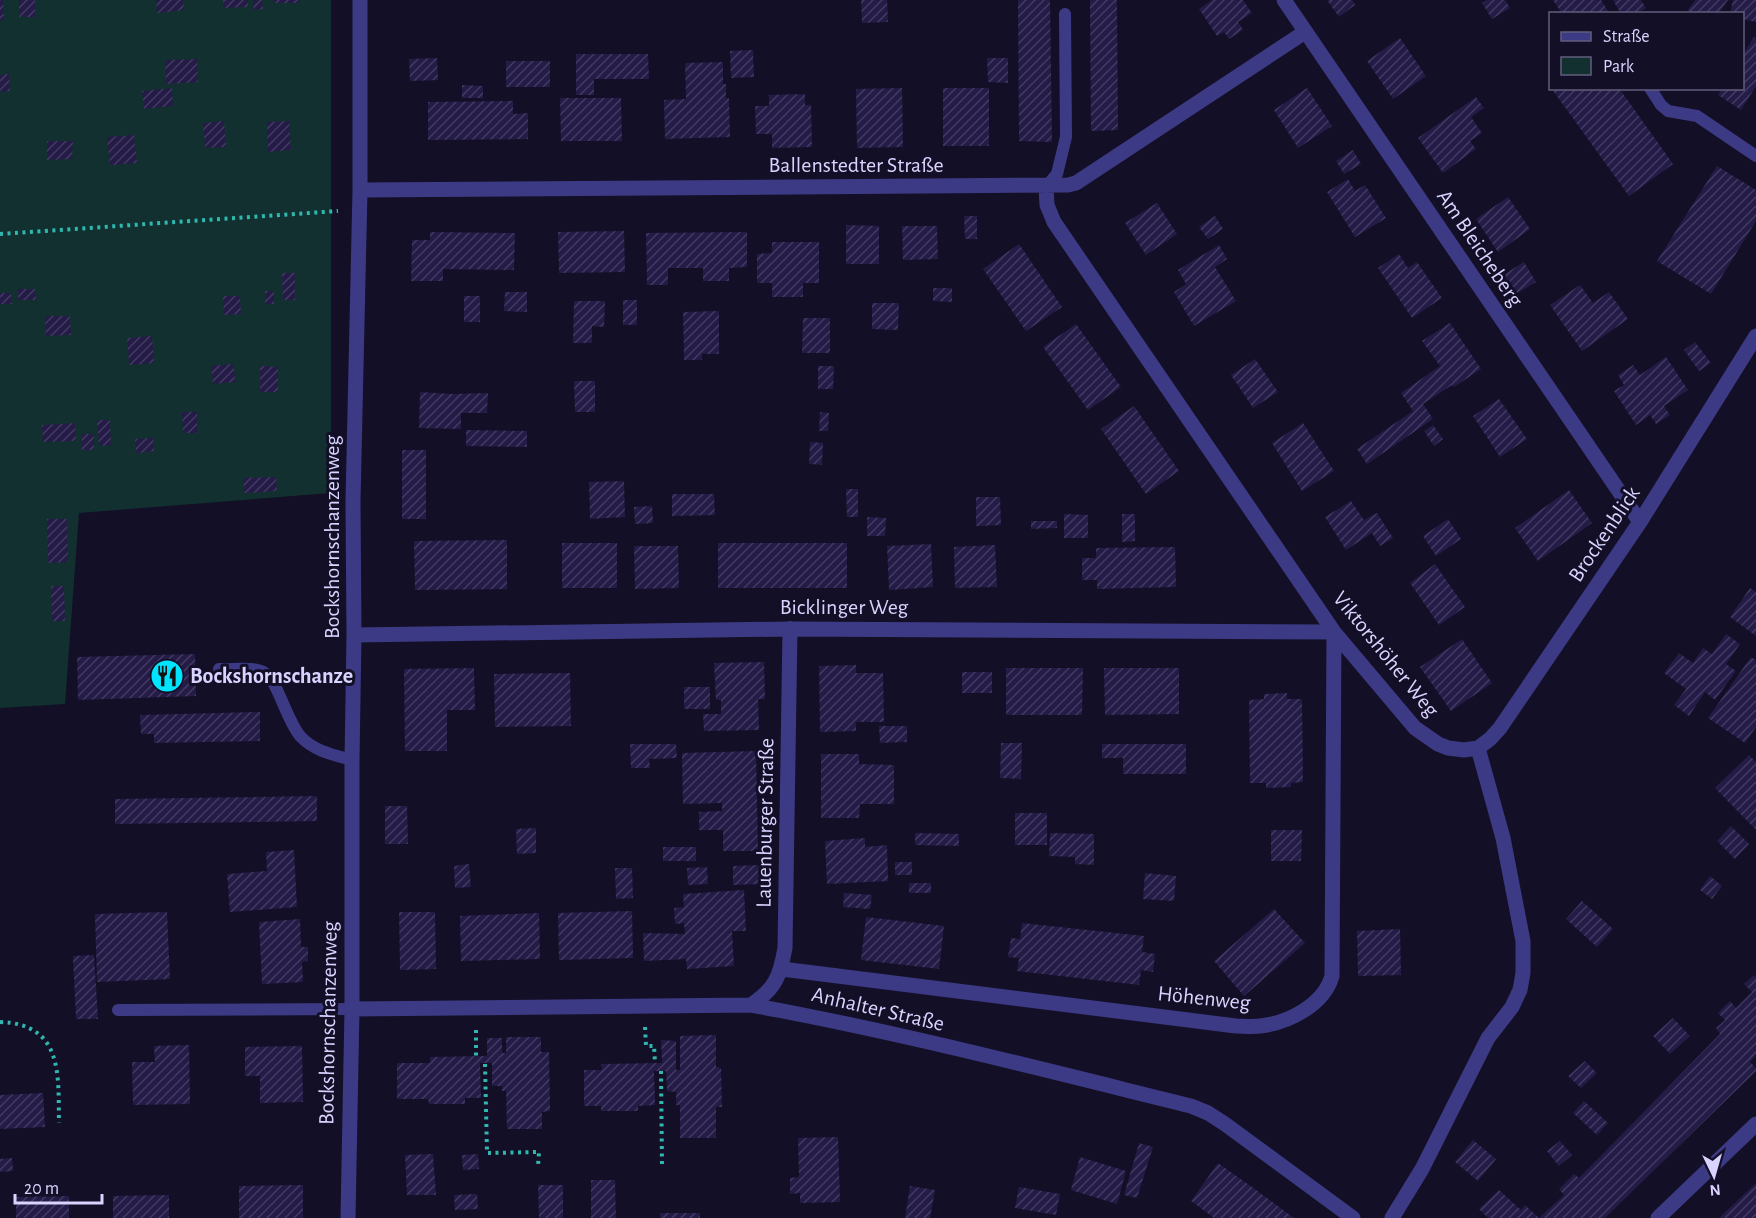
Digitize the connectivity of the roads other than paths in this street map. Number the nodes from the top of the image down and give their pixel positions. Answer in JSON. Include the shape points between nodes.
{"nodes":[{"id":1,"x":360,"y":0,"type":"edge"},
{"id":2,"x":1284,"y":0,"type":"edge"},
{"id":3,"x":1065,"y":14,"type":"dead end"},
{"id":4,"x":1305,"y":32,"type":"junction"},
{"id":5,"x":1651,"y":90,"type":"edge"},
{"id":6,"x":1756,"y":156,"type":"edge"},
{"id":7,"x":1046,"y":187,"type":"junction"},
{"id":8,"x":360,"y":190,"type":"junction"},
{"id":9,"x":1756,"y":336,"type":"edge"},
{"id":10,"x":1640,"y":522,"type":"junction"},
{"id":11,"x":790,"y":629,"type":"junction"},
{"id":12,"x":1334,"y":632,"type":"junction"},
{"id":13,"x":354,"y":635,"type":"junction"},
{"id":14,"x":219,"y":669,"type":"dead end"},
{"id":15,"x":1478,"y":748,"type":"junction"},
{"id":16,"x":352,"y":760,"type":"junction"},
{"id":17,"x":782,"y":969,"type":"junction"},
{"id":18,"x":751,"y":1005,"type":"junction"},
{"id":19,"x":352,"y":1009,"type":"junction"},
{"id":20,"x":118,"y":1010,"type":"dead end"},
{"id":21,"x":1756,"y":1124,"type":"edge"},
{"id":22,"x":348,"y":1218,"type":"edge"},
{"id":23,"x":1353,"y":1218,"type":"edge"},
{"id":24,"x":1392,"y":1218,"type":"edge"},
{"id":25,"x":1658,"y":1218,"type":"edge"}],
"edges":[{"from":1,"to":8,"type":"street","name":"Bockshornschanzenweg"},
{"from":2,"to":4,"type":"street","name":"Am Bleicheberg"},
{"from":3,"to":7,"type":"lane","via":[[1066,137],[1057,174]]},
{"from":4,"to":7,"type":"street","name":"Ballenstedter Straße","via":[[1076,183]]},
{"from":4,"to":10,"type":"street","name":"Am Bleicheberg"},
{"from":5,"to":6,"type":"lane","via":[[1668,111],[1697,116]]},
{"from":7,"to":8,"type":"street","name":"Ballenstedter Straße"},
{"from":7,"to":12,"type":"street","name":"Viktorshöher Weg","via":[[1047,205],[1054,222]]},
{"from":8,"to":13,"type":"street","name":"Bockshornschanzenweg","via":[[352,501]]},
{"from":9,"to":10,"type":"street","name":"Brockenblick"},
{"from":10,"to":15,"type":"street","name":"Brockenblick","via":[[1500,728]]},
{"from":11,"to":12,"type":"street","name":"Bicklinger Weg"},
{"from":11,"to":13,"type":"street","name":"Bicklinger Weg"},
{"from":11,"to":17,"type":"street","name":"Lauenburger Straße","via":[[787,925]]},
{"from":12,"to":15,"type":"street","name":"Viktorshöher Weg","via":[[1422,734],[1448,748]]},
{"from":12,"to":17,"type":"street","name":"Höhenweg","via":[[1332,976],[1322,995],[1306,1009],[1268,1025],[1236,1026]]},
{"from":13,"to":16,"type":"street","name":"Bockshornschanzenweg"},
{"from":14,"to":16,"type":"lane","via":[[268,674],[301,737],[321,750]]},
{"from":15,"to":24,"type":"street","via":[[1503,838],[1523,941],[1520,990],[1488,1038],[1422,1169]]},
{"from":16,"to":19,"type":"street","name":"Bockshornschanzenweg"},
{"from":17,"to":18,"type":"street","name":"Lauenburger Straße","via":[[770,990]]},
{"from":18,"to":19,"type":"street","name":"Anhalter Straße"},
{"from":18,"to":23,"type":"street","name":"Anhalter Straße","via":[[1000,1059],[1191,1106],[1225,1124]]},
{"from":19,"to":20,"type":"lane"},
{"from":19,"to":22,"type":"street","name":"Bockshornschanzenweg"},
{"from":21,"to":25,"type":"street"}]}
